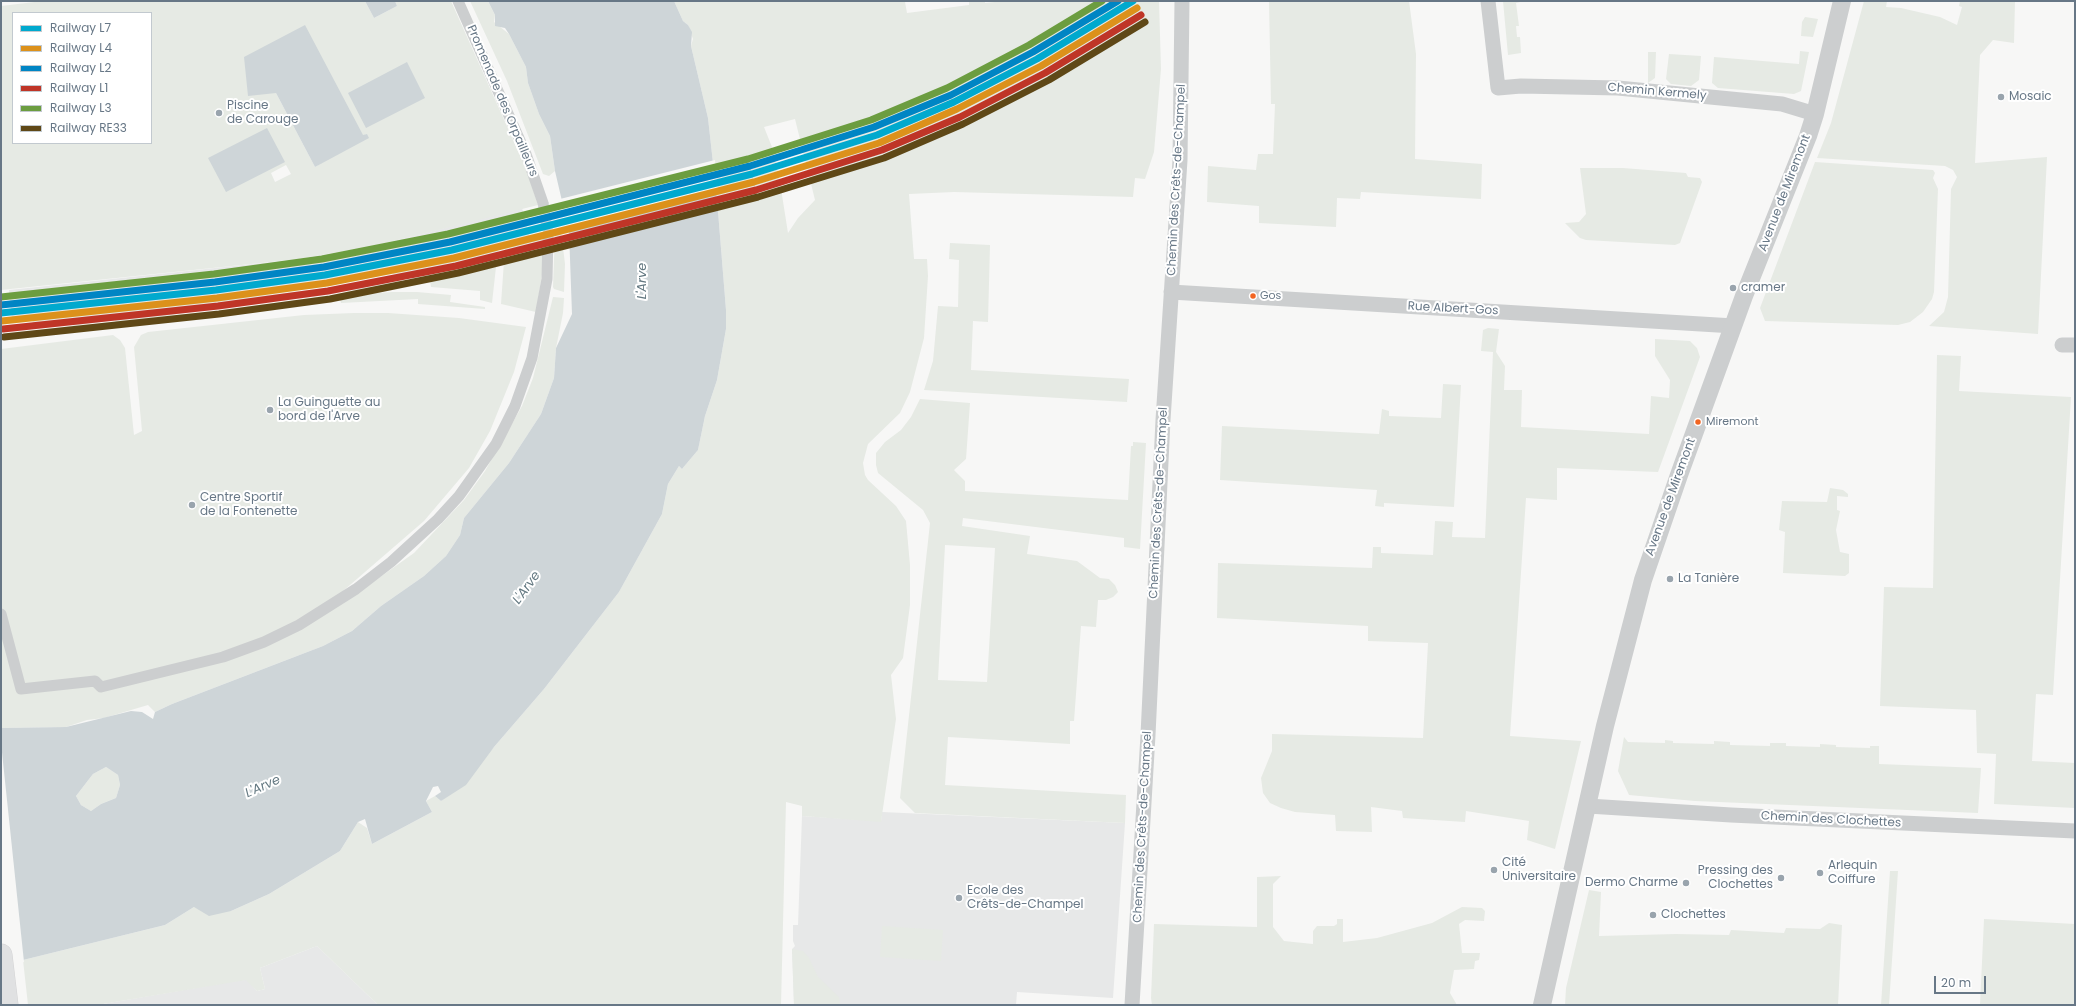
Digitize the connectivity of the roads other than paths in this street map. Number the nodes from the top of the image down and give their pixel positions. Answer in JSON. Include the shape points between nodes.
{"nodes":[{"id":1,"x":458,"y":1,"type":"edge"},
{"id":2,"x":1182,"y":1,"type":"edge"},
{"id":3,"x":1488,"y":1,"type":"edge"},
{"id":4,"x":1842,"y":1,"type":"edge"},
{"id":5,"x":1815,"y":114,"type":"junction"},
{"id":6,"x":543,"y":203,"type":"tunnel mouth"},
{"id":7,"x":548,"y":234,"type":"tunnel mouth"},
{"id":8,"x":1171,"y":292,"type":"junction"},
{"id":9,"x":1734,"y":326,"type":"junction"},
{"id":10,"x":1,"y":614,"type":"edge"},
{"id":11,"x":1588,"y":806,"type":"junction"},
{"id":12,"x":2075,"y":831,"type":"edge"},
{"id":13,"x":1,"y":955,"type":"edge"},
{"id":14,"x":7,"y":1005,"type":"edge"},
{"id":15,"x":1132,"y":1005,"type":"edge"},
{"id":16,"x":1542,"y":1005,"type":"edge"}],
"edges":[{"from":1,"to":6,"type":"street","name":"Promenade des Orpailleurs","via":[[526,154]]},
{"from":2,"to":8,"type":"street","name":"Chemin des Crêts-de-Champel","via":[[1180,160]]},
{"from":3,"to":5,"type":"street","name":"Chemin Kermely","via":[[1498,88],[1618,88],[1782,104]]},
{"from":4,"to":5,"type":"street","name":"Avenue de Miremont"},
{"from":5,"to":9,"type":"street","name":"Avenue de Miremont"},
{"from":7,"to":10,"type":"street","via":[[548,279],[532,358],[515,406],[496,444],[459,496],[438,519],[391,562],[356,589],[299,625],[264,642],[223,657],[101,687],[95,681],[22,688]]},
{"from":8,"to":9,"type":"street","name":"Rue Albert-Gos"},
{"from":8,"to":15,"type":"street","name":"Chemin des Crêts-de-Champel"},
{"from":9,"to":11,"type":"street","name":"Avenue de Miremont","via":[[1678,475],[1643,580],[1605,726]]},
{"from":11,"to":12,"type":"street","name":"Chemin des Clochettes","via":[[1731,816]]},
{"from":11,"to":16,"type":"street","name":"Avenue de Miremont"},
{"from":13,"to":14,"type":"main road"}]}
